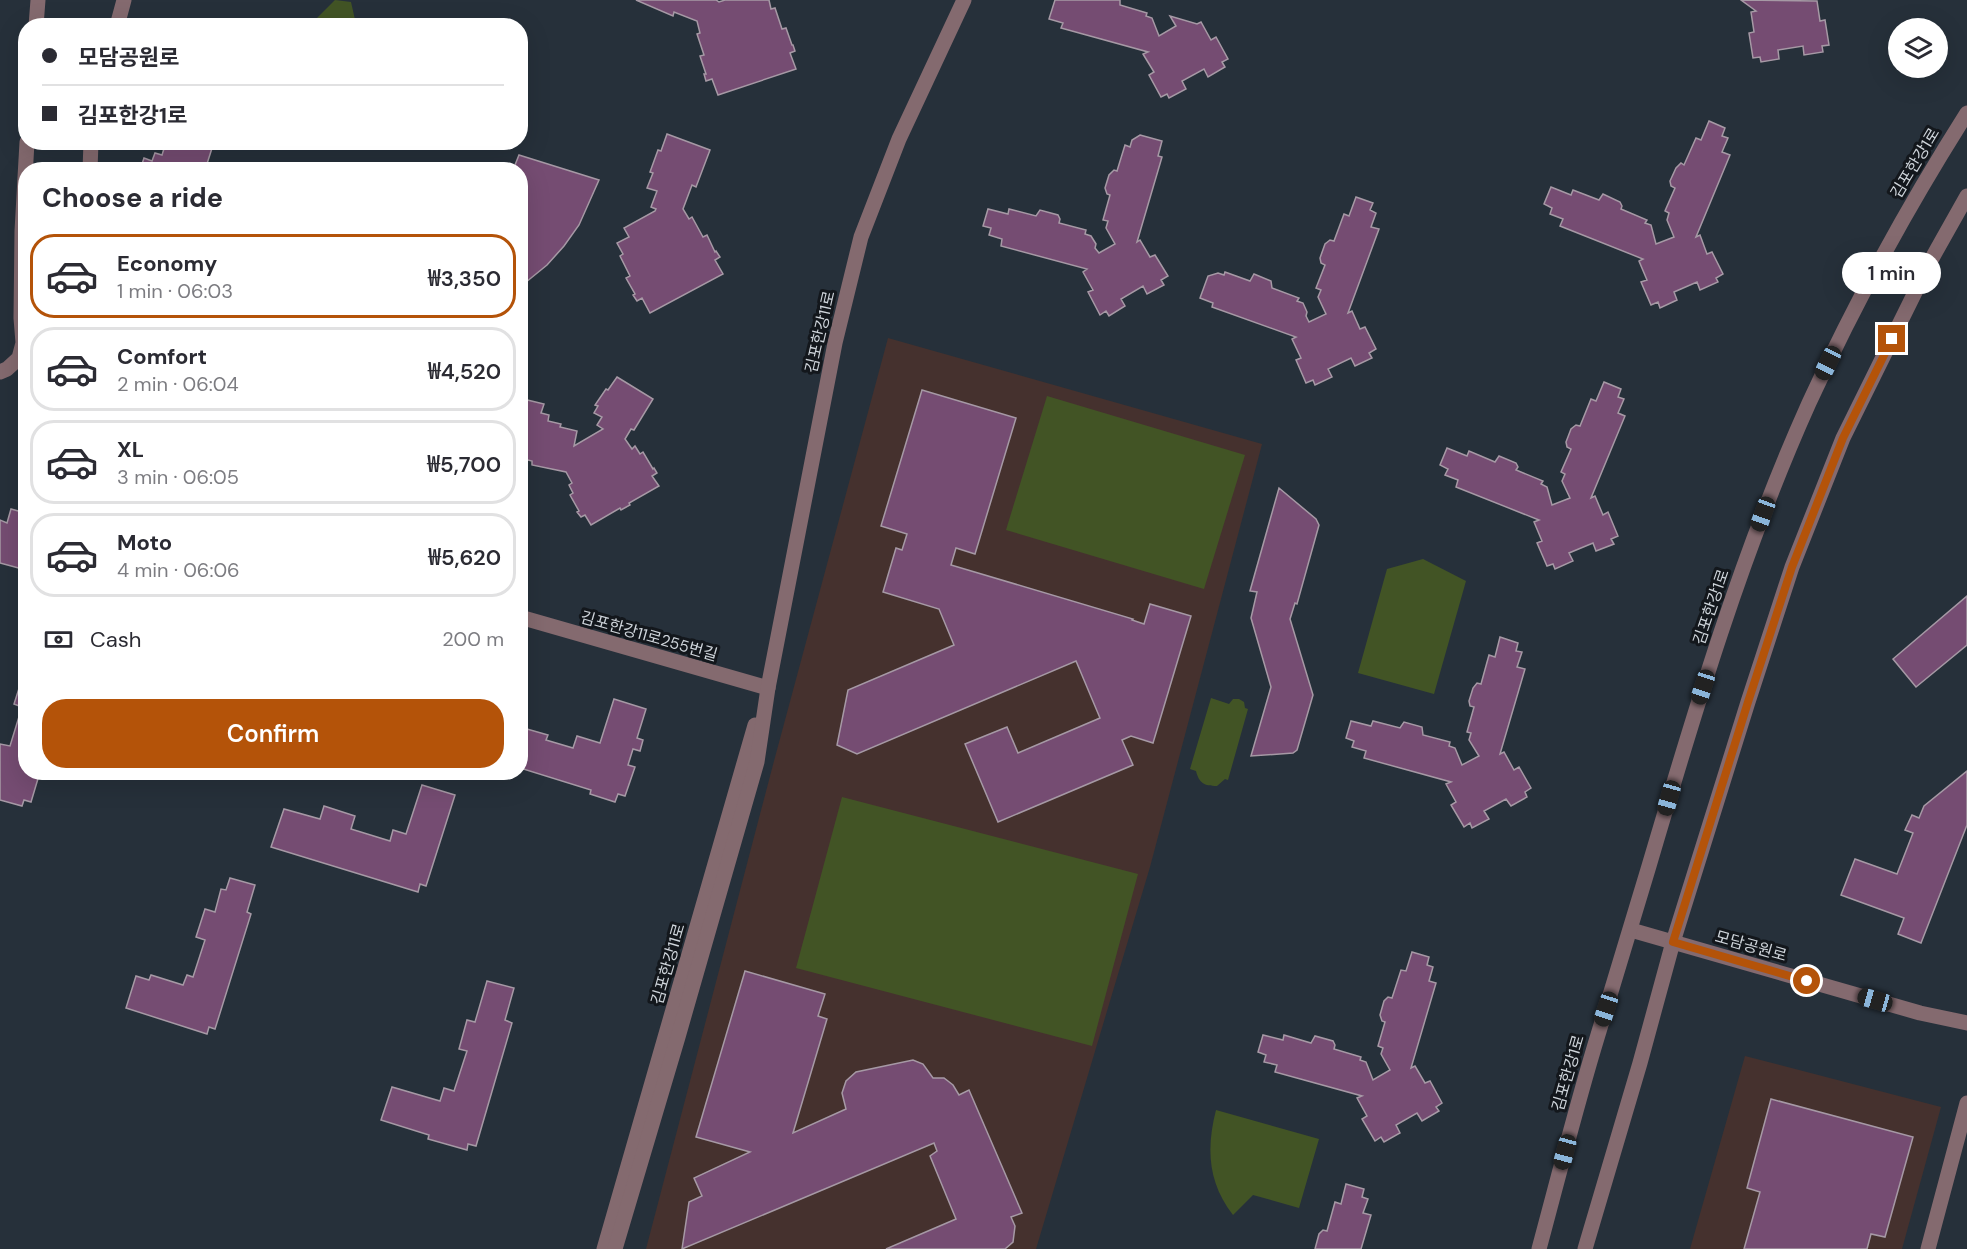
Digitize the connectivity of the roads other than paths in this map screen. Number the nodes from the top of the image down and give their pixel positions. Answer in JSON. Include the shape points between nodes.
{"nodes":[{"id":1,"x":38,"y":0,"type":"edge"},
{"id":2,"x":124,"y":0,"type":"edge"},
{"id":3,"x":964,"y":0,"type":"edge"},
{"id":4,"x":37,"y":18,"type":"edge"},
{"id":5,"x":119,"y":18,"type":"edge"},
{"id":6,"x":1967,"y":113,"type":"edge"},
{"id":7,"x":1967,"y":196,"type":"edge"},
{"id":8,"x":18,"y":359,"type":"edge"},
{"id":9,"x":0,"y":372,"type":"edge"},
{"id":10,"x":528,"y":619,"type":"edge"},
{"id":11,"x":768,"y":688,"type":"junction"},
{"id":12,"x":1631,"y":930,"type":"junction"},
{"id":13,"x":1673,"y":942,"type":"junction"},
{"id":14,"x":1967,"y":1023,"type":"edge"},
{"id":15,"x":1967,"y":1103,"type":"edge"},
{"id":16,"x":604,"y":1249,"type":"edge"},
{"id":17,"x":615,"y":1249,"type":"edge"},
{"id":18,"x":1539,"y":1249,"type":"edge"},
{"id":19,"x":1584,"y":1249,"type":"edge"},
{"id":20,"x":1928,"y":1249,"type":"edge"}],
"edges":[{"from":1,"to":4,"type":"street"},
{"from":2,"to":5,"type":"street"},
{"from":3,"to":11,"type":"street","name":"김포한강11로","via":[[899,139],[861,237],[835,343]]},
{"from":6,"to":12,"type":"street","name":"김포한강1로","via":[[1868,281],[1763,514],[1696,710]]},
{"from":7,"to":13,"type":"street","via":[[1931,260],[1834,459],[1788,579]]},
{"from":8,"to":9,"type":"street"},
{"from":10,"to":11,"type":"street","name":"김포한강11로255번길"},
{"from":11,"to":16,"type":"street","name":"김포한강11로"},
{"from":11,"to":17,"type":"street","name":"김포한강11로","via":[[757,762]]},
{"from":12,"to":13,"type":"street","name":"모담공원로"},
{"from":12,"to":18,"type":"street","name":"김포한강1로","via":[[1593,1049]]},
{"from":13,"to":14,"type":"street","name":"모담공원로"},
{"from":13,"to":19,"type":"street"},
{"from":15,"to":20,"type":"street"}]}
